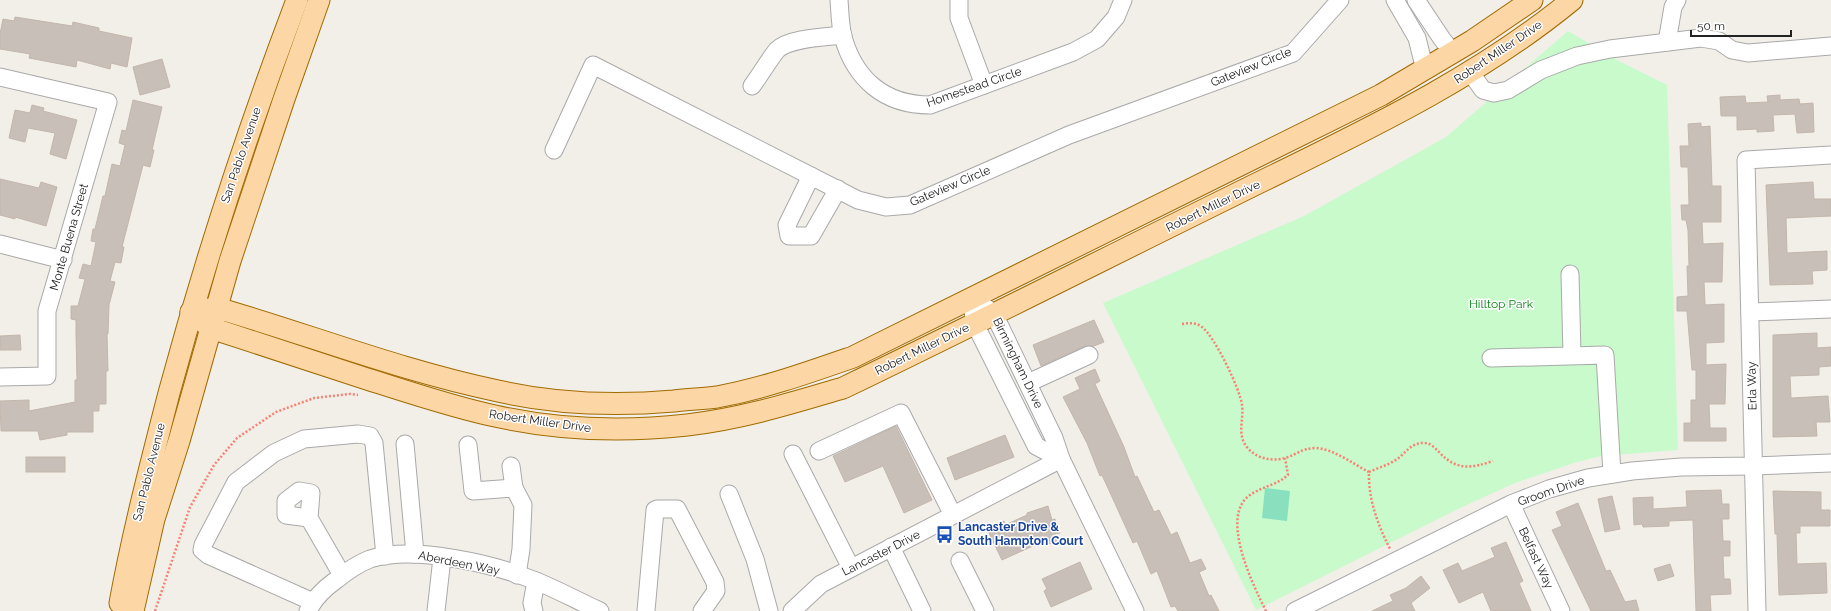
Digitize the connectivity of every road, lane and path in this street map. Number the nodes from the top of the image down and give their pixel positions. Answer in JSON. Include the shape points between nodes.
{"nodes":[{"id":1,"x":297,"y":0,"type":"edge"},
{"id":2,"x":319,"y":0,"type":"edge"},
{"id":3,"x":839,"y":0,"type":"edge"},
{"id":4,"x":959,"y":0,"type":"edge"},
{"id":5,"x":1123,"y":0,"type":"edge"},
{"id":6,"x":1340,"y":0,"type":"edge"},
{"id":7,"x":1395,"y":0,"type":"edge"},
{"id":8,"x":1416,"y":0,"type":"edge"},
{"id":9,"x":1532,"y":0,"type":"edge"},
{"id":10,"x":1572,"y":0,"type":"edge"},
{"id":11,"x":1677,"y":0,"type":"edge"},
{"id":12,"x":843,"y":35,"type":"junction"},
{"id":13,"x":1667,"y":42,"type":"junction"},
{"id":14,"x":1831,"y":46,"type":"edge"},
{"id":15,"x":1453,"y":53,"type":"junction"},
{"id":16,"x":1425,"y":70,"type":"junction"},
{"id":17,"x":1470,"y":72,"type":"junction"},
{"id":18,"x":0,"y":77,"type":"edge"},
{"id":19,"x":984,"y":85,"type":"junction"},
{"id":20,"x":752,"y":86,"type":"dead end"},
{"id":21,"x":554,"y":150,"type":"dead end"},
{"id":22,"x":1831,"y":155,"type":"edge"},
{"id":23,"x":811,"y":176,"type":"junction"},
{"id":24,"x":838,"y":189,"type":"junction"},
{"id":25,"x":0,"y":244,"type":"edge"},
{"id":26,"x":63,"y":260,"type":"junction"},
{"id":27,"x":1570,"y":274,"type":"dead end"},
{"id":28,"x":972,"y":297,"type":"junction"},
{"id":29,"x":217,"y":308,"type":"junction"},
{"id":30,"x":1831,"y":309,"type":"edge"},
{"id":31,"x":191,"y":312,"type":"junction"},
{"id":32,"x":1750,"y":312,"type":"junction"},
{"id":33,"x":994,"y":314,"type":"junction"},
{"id":34,"x":975,"y":324,"type":"junction"},
{"id":35,"x":1182,"y":324,"type":"dead end"},
{"id":36,"x":211,"y":328,"type":"junction"},
{"id":37,"x":1089,"y":355,"type":"dead end"},
{"id":38,"x":1572,"y":355,"type":"junction"},
{"id":39,"x":1490,"y":358,"type":"dead end"},
{"id":40,"x":0,"y":376,"type":"edge"},
{"id":41,"x":1028,"y":383,"type":"junction"},
{"id":42,"x":405,"y":444,"type":"dead end"},
{"id":43,"x":468,"y":445,"type":"dead end"},
{"id":44,"x":819,"y":451,"type":"dead end"},
{"id":45,"x":793,"y":454,"type":"dead end"},
{"id":46,"x":1285,"y":458,"type":"junction"},
{"id":47,"x":1061,"y":459,"type":"junction"},
{"id":48,"x":1493,"y":461,"type":"dead end"},
{"id":49,"x":1831,"y":463,"type":"edge"},
{"id":50,"x":511,"y":466,"type":"dead end"},
{"id":51,"x":1753,"y":466,"type":"junction"},
{"id":52,"x":1369,"y":472,"type":"junction"},
{"id":53,"x":1612,"y":474,"type":"junction"},
{"id":54,"x":514,"y":488,"type":"junction"},
{"id":55,"x":730,"y":494,"type":"dead end"},
{"id":56,"x":1511,"y":504,"type":"junction"},
{"id":57,"x":953,"y":515,"type":"junction"},
{"id":58,"x":309,"y":518,"type":"dead end"},
{"id":59,"x":890,"y":548,"type":"junction"},
{"id":60,"x":415,"y":554,"type":"junction"},
{"id":61,"x":386,"y":556,"type":"junction"},
{"id":62,"x":442,"y":558,"type":"junction"},
{"id":63,"x":960,"y":561,"type":"dead end"},
{"id":64,"x":1396,"y":561,"type":"junction"},
{"id":65,"x":851,"y":568,"type":"junction"},
{"id":66,"x":342,"y":575,"type":"junction"},
{"id":67,"x":517,"y":575,"type":"junction"},
{"id":68,"x":536,"y":582,"type":"junction"},
{"id":69,"x":311,"y":607,"type":"edge"},
{"id":70,"x":801,"y":608,"type":"edge"},
{"id":71,"x":119,"y":611,"type":"edge"},
{"id":72,"x":133,"y":611,"type":"edge"},
{"id":73,"x":436,"y":611,"type":"edge"},
{"id":74,"x":534,"y":611,"type":"edge"},
{"id":75,"x":600,"y":611,"type":"edge"},
{"id":76,"x":646,"y":611,"type":"edge"},
{"id":77,"x":702,"y":611,"type":"edge"},
{"id":78,"x":769,"y":611,"type":"edge"},
{"id":79,"x":922,"y":611,"type":"edge"},
{"id":80,"x":985,"y":611,"type":"edge"},
{"id":81,"x":1135,"y":611,"type":"edge"},
{"id":82,"x":1266,"y":611,"type":"edge"},
{"id":83,"x":1295,"y":611,"type":"edge"},
{"id":84,"x":1561,"y":611,"type":"edge"},
{"id":85,"x":1757,"y":611,"type":"edge"}],
"edges":[{"from":1,"to":31,"type":"main road","name":"San Pablo Avenue","via":[[224,206]]},
{"from":2,"to":29,"type":"main road","name":"San Pablo Avenue","via":[[232,253]]},
{"from":3,"to":12,"type":"street","name":"Homestead Circle"},
{"from":4,"to":19,"type":"street","via":[[959,18]]},
{"from":5,"to":19,"type":"street","name":"Homestead Circle","via":[[1116,17],[1097,39],[1073,52]]},
{"from":6,"to":24,"type":"street","name":"Gateview Circle","via":[[1293,53],[1069,135],[910,205],[886,207],[858,200]]},
{"from":7,"to":16,"type":"street","via":[[1417,38]]},
{"from":8,"to":15,"type":"street"},
{"from":9,"to":15,"type":"main road","name":"Robert Miller Drive"},
{"from":10,"to":17,"type":"main road","name":"Robert Miller Drive"},
{"from":11,"to":13,"type":"street","via":[[1673,7]]},
{"from":12,"to":19,"type":"street","name":"Homestead Circle","via":[[858,71],[876,90],[898,100],[915,105],[930,105]]},
{"from":12,"to":20,"type":"street","via":[[805,39],[778,49]]},
{"from":13,"to":14,"type":"street","via":[[1708,38],[1719,41],[1732,50],[1748,53]]},
{"from":13,"to":17,"type":"street","via":[[1577,56],[1541,70],[1508,90],[1494,93],[1483,90]]},
{"from":15,"to":16,"type":"main road","name":"Robert Miller Drive"},
{"from":16,"to":28,"type":"main road","name":"Robert Miller Drive","via":[[1381,95]]},
{"from":17,"to":33,"type":"main road","name":"Robert Miller Drive","via":[[1358,133]]},
{"from":18,"to":26,"type":"street","name":"Monte Buena Street","via":[[108,102]]},
{"from":21,"to":23,"type":"street","name":"Gateview Circle","via":[[593,66]]},
{"from":22,"to":32,"type":"street","name":"Erla Way","via":[[1746,160]]},
{"from":23,"to":24,"type":"street","name":"Gateview Circle"},
{"from":23,"to":24,"type":"street","via":[[787,225],[789,236],[811,236]]},
{"from":25,"to":26,"type":"street"},
{"from":26,"to":40,"type":"street","name":"Monte Buena Street","via":[[47,311],[47,376]]},
{"from":27,"to":38,"type":"street"},
{"from":28,"to":29,"type":"main road","name":"Robert Miller Drive","via":[[853,357],[771,385],[715,397],[646,403],[550,400],[499,392],[440,378]]},
{"from":28,"to":33,"type":"street","name":"Birmingham Drive"},
{"from":28,"to":34,"type":"street","name":"Birmingham Drive"},
{"from":29,"to":31,"type":"main road"},
{"from":29,"to":36,"type":"main road","name":"San Pablo Avenue"},
{"from":30,"to":32,"type":"street"},
{"from":31,"to":36,"type":"main road"},
{"from":31,"to":71,"type":"main road","name":"San Pablo Avenue","via":[[140,508]]},
{"from":32,"to":51,"type":"street","name":"Erla Way"},
{"from":33,"to":34,"type":"main road","name":"Robert Miller Drive"},
{"from":33,"to":41,"type":"street","name":"Birmingham Drive"},
{"from":34,"to":36,"type":"main road","name":"Robert Miller Drive","via":[[843,388],[777,408],[688,425],[597,429],[496,417],[437,402]]},
{"from":34,"to":47,"type":"street","name":"Birmingham Drive","via":[[1036,446]]},
{"from":35,"to":46,"type":"path","via":[[1201,326],[1214,341],[1242,404],[1240,434],[1246,446],[1257,456],[1267,459]]},
{"from":36,"to":72,"type":"main road","name":"San Pablo Avenue","via":[[154,519]]},
{"from":37,"to":41,"type":"street"},
{"from":38,"to":39,"type":"street"},
{"from":38,"to":53,"type":"street","via":[[1605,355]]},
{"from":41,"to":47,"type":"street","name":"Birmingham Drive"},
{"from":42,"to":60,"type":"street"},
{"from":43,"to":54,"type":"street","via":[[473,491]]},
{"from":44,"to":57,"type":"street","via":[[901,413]]},
{"from":45,"to":65,"type":"street"},
{"from":46,"to":52,"type":"path","via":[[1300,450],[1317,448],[1335,454]]},
{"from":46,"to":82,"type":"path","via":[[1288,475],[1281,482],[1250,495],[1241,505],[1237,517],[1237,534],[1250,575]]},
{"from":47,"to":57,"type":"street","name":"Lancaster Drive"},
{"from":47,"to":81,"type":"street","name":"Birmingham Drive"},
{"from":48,"to":52,"type":"path","via":[[1473,467],[1459,466],[1426,443],[1417,444],[1395,461]]},
{"from":49,"to":51,"type":"street","name":"Groom Drive"},
{"from":50,"to":54,"type":"street"},
{"from":51,"to":53,"type":"street","name":"Groom Drive","via":[[1681,467]]},
{"from":51,"to":85,"type":"street","name":"Erla Way"},
{"from":52,"to":64,"type":"path","via":[[1368,484],[1380,530]]},
{"from":53,"to":56,"type":"street","name":"Groom Drive","via":[[1549,489]]},
{"from":54,"to":67,"type":"street","via":[[523,506]]},
{"from":55,"to":78,"type":"street","via":[[757,564]]},
{"from":56,"to":64,"type":"street","name":"Groom Drive"},
{"from":56,"to":84,"type":"street","name":"Belfast Way"},
{"from":57,"to":59,"type":"street","name":"Lancaster Drive"},
{"from":58,"to":66,"type":"street"},
{"from":59,"to":65,"type":"street","name":"Lancaster Drive"},
{"from":59,"to":79,"type":"street"},
{"from":60,"to":61,"type":"street","name":"Aberdeen Way"},
{"from":60,"to":62,"type":"street","name":"Aberdeen Way"},
{"from":61,"to":66,"type":"street","name":"Aberdeen Way","via":[[362,563]]},
{"from":61,"to":69,"type":"street","via":[[374,443],[370,436],[358,434],[304,439],[274,453],[236,482],[220,509],[202,550]]},
{"from":62,"to":67,"type":"street","name":"Aberdeen Way"},
{"from":62,"to":73,"type":"street"},
{"from":63,"to":80,"type":"street"},
{"from":64,"to":83,"type":"street","name":"Groom Drive"},
{"from":65,"to":70,"type":"street","name":"Lancaster Drive","via":[[821,584]]},
{"from":66,"to":69,"type":"street","name":"Aberdeen Way","via":[[325,588]]},
{"from":67,"to":68,"type":"street","name":"Aberdeen Way"},
{"from":68,"to":74,"type":"street","via":[[532,604]]},
{"from":68,"to":75,"type":"street","name":"Aberdeen Way"},
{"from":76,"to":77,"type":"street","via":[[657,509],[677,509],[715,582],[716,591]]}]}
